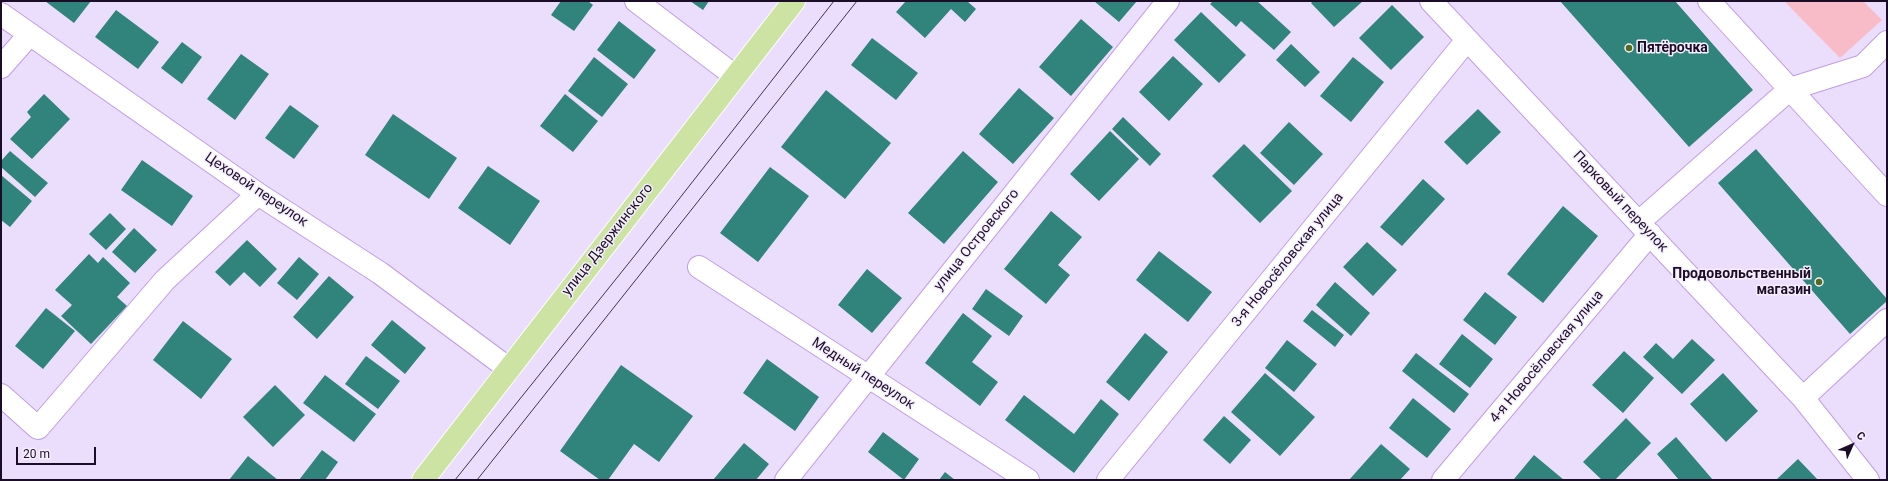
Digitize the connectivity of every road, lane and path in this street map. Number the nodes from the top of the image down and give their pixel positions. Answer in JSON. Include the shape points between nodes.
{"nodes":[{"id":1,"x":636,"y":1,"type":"edge"},
{"id":2,"x":794,"y":1,"type":"edge"},
{"id":3,"x":1168,"y":1,"type":"edge"},
{"id":4,"x":1431,"y":1,"type":"edge"},
{"id":5,"x":1709,"y":1,"type":"edge"},
{"id":6,"x":1,"y":14,"type":"edge"},
{"id":7,"x":30,"y":34,"type":"junction"},
{"id":8,"x":1467,"y":40,"type":"junction"},
{"id":9,"x":1887,"y":42,"type":"edge"},
{"id":10,"x":1,"y":67,"type":"edge"},
{"id":11,"x":735,"y":76,"type":"junction"},
{"id":12,"x":1790,"y":89,"type":"junction"},
{"id":13,"x":258,"y":194,"type":"junction"},
{"id":14,"x":1887,"y":195,"type":"edge"},
{"id":15,"x":1645,"y":228,"type":"junction"},
{"id":16,"x":699,"y":267,"type":"dead end"},
{"id":17,"x":1887,"y":320,"type":"edge"},
{"id":18,"x":509,"y":369,"type":"junction"},
{"id":19,"x":868,"y":377,"type":"junction"},
{"id":20,"x":1,"y":395,"type":"edge"},
{"id":21,"x":1803,"y":398,"type":"junction"},
{"id":22,"x":423,"y":480,"type":"edge"},
{"id":23,"x":786,"y":480,"type":"edge"},
{"id":24,"x":1028,"y":480,"type":"edge"},
{"id":25,"x":1108,"y":480,"type":"edge"},
{"id":26,"x":1443,"y":480,"type":"edge"},
{"id":27,"x":1868,"y":480,"type":"edge"}],
"edges":[{"from":1,"to":11,"type":"street"},
{"from":2,"to":11,"type":"main road","name":"улица Дзержинского"},
{"from":3,"to":19,"type":"street","name":"улица Островского"},
{"from":4,"to":8,"type":"street","name":"Парковый переулок"},
{"from":5,"to":12,"type":"street"},
{"from":6,"to":7,"type":"street","name":"Цеховой переулок"},
{"from":7,"to":10,"type":"street"},
{"from":7,"to":13,"type":"street","name":"Цеховой переулок"},
{"from":8,"to":15,"type":"street","name":"Парковый переулок"},
{"from":8,"to":25,"type":"street","name":"3-я Новосёловская улица"},
{"from":9,"to":12,"type":"street","via":[[1863,66]]},
{"from":11,"to":18,"type":"main road","name":"улица Дзержинского"},
{"from":12,"to":14,"type":"street"},
{"from":12,"to":15,"type":"street","name":"4-я Новосёловская улица"},
{"from":13,"to":18,"type":"street","name":"Цеховой переулок","via":[[380,273]]},
{"from":13,"to":20,"type":"street","via":[[165,280],[38,428]]},
{"from":15,"to":21,"type":"street","name":"Парковый переулок"},
{"from":15,"to":26,"type":"street","name":"4-я Новосёловская улица"},
{"from":16,"to":19,"type":"street","name":"Медный переулок"},
{"from":17,"to":21,"type":"street"},
{"from":18,"to":22,"type":"main road","name":"улица Дзержинского"},
{"from":19,"to":23,"type":"street","name":"улица Островского"},
{"from":19,"to":24,"type":"street","name":"Медный переулок"},
{"from":21,"to":27,"type":"street","name":"Парковый переулок"}]}
